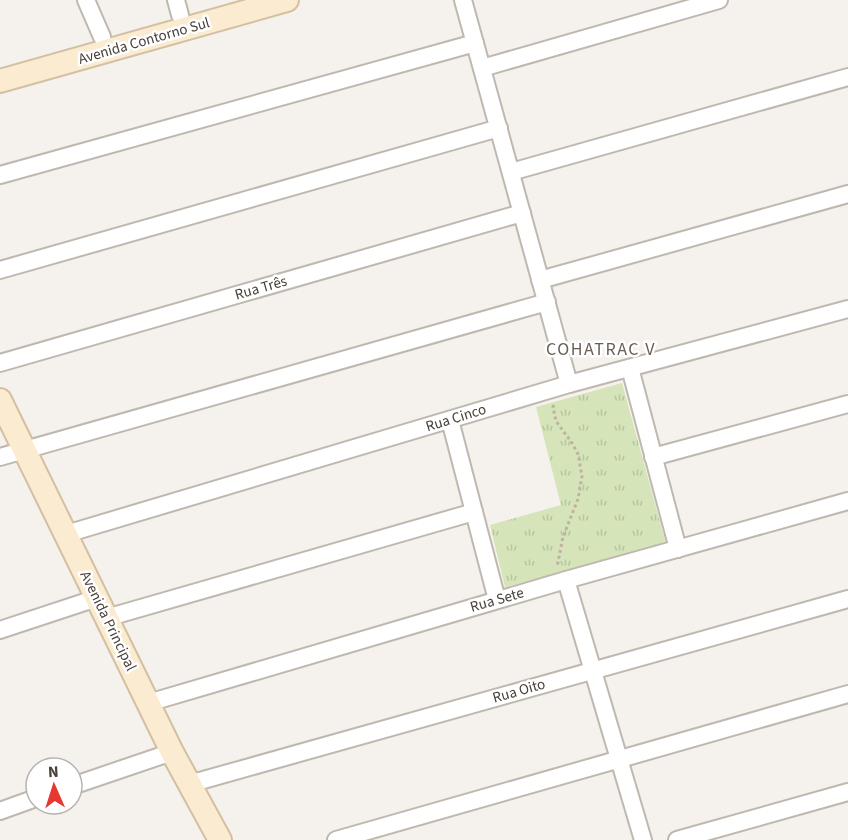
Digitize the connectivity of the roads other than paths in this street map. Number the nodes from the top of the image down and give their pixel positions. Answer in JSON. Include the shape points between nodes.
{"nodes":[{"id":1,"x":86,"y":0,"type":"edge"},
{"id":2,"x":232,"y":0,"type":"edge"},
{"id":3,"x":287,"y":0,"type":"edge"},
{"id":4,"x":463,"y":0,"type":"edge"},
{"id":5,"x":719,"y":0,"type":"edge"},
{"id":6,"x":178,"y":7,"type":"edge"},
{"id":7,"x":102,"y":37,"type":"junction"},
{"id":8,"x":475,"y":43,"type":"junction"},
{"id":9,"x":0,"y":66,"type":"edge"},
{"id":10,"x":482,"y":68,"type":"junction"},
{"id":11,"x":848,"y":77,"type":"edge"},
{"id":12,"x":0,"y":81,"type":"edge"},
{"id":13,"x":499,"y":128,"type":"junction"},
{"id":14,"x":511,"y":172,"type":"junction"},
{"id":15,"x":0,"y":176,"type":"edge"},
{"id":16,"x":848,"y":194,"type":"edge"},
{"id":17,"x":522,"y":213,"type":"junction"},
{"id":18,"x":0,"y":270,"type":"edge"},
{"id":19,"x":540,"y":280,"type":"junction"},
{"id":20,"x":546,"y":302,"type":"junction"},
{"id":21,"x":848,"y":309,"type":"edge"},
{"id":22,"x":0,"y":363,"type":"edge"},
{"id":23,"x":630,"y":368,"type":"junction"},
{"id":24,"x":561,"y":387,"type":"junction"},
{"id":25,"x":0,"y":400,"type":"edge"},
{"id":26,"x":848,"y":404,"type":"edge"},
{"id":27,"x":450,"y":420,"type":"junction"},
{"id":28,"x":24,"y":449,"type":"junction"},
{"id":29,"x":0,"y":457,"type":"edge"},
{"id":30,"x":653,"y":457,"type":"junction"},
{"id":31,"x":848,"y":501,"type":"edge"},
{"id":32,"x":474,"y":512,"type":"junction"},
{"id":33,"x":66,"y":534,"type":"junction"},
{"id":34,"x":678,"y":549,"type":"junction"},
{"id":35,"x":560,"y":581,"type":"junction"},
{"id":36,"x":848,"y":599,"type":"edge"},
{"id":37,"x":497,"y":600,"type":"junction"},
{"id":38,"x":102,"y":608,"type":"junction"},
{"id":39,"x":0,"y":630,"type":"edge"},
{"id":40,"x":593,"y":670,"type":"junction"},
{"id":41,"x":848,"y":694,"type":"edge"},
{"id":42,"x":148,"y":703,"type":"junction"},
{"id":43,"x":172,"y":752,"type":"junction"},
{"id":44,"x":619,"y":758,"type":"junction"},
{"id":45,"x":84,"y":782,"type":"edge"},
{"id":46,"x":189,"y":784,"type":"junction"},
{"id":47,"x":848,"y":792,"type":"edge"},
{"id":48,"x":24,"y":802,"type":"edge"},
{"id":49,"x":0,"y":811,"type":"edge"},
{"id":50,"x":220,"y":840,"type":"edge"},
{"id":51,"x":336,"y":840,"type":"edge"},
{"id":52,"x":643,"y":840,"type":"edge"},
{"id":53,"x":677,"y":840,"type":"edge"}],
"edges":[{"from":1,"to":7,"type":"street"},
{"from":2,"to":6,"type":"main road","name":"Avenida Contorno Sul"},
{"from":3,"to":12,"type":"main road","name":"Avenida Contorno Sul"},
{"from":4,"to":8,"type":"street"},
{"from":5,"to":10,"type":"street"},
{"from":6,"to":7,"type":"main road","name":"Avenida Contorno Sul"},
{"from":7,"to":9,"type":"main road","name":"Avenida Contorno Sul"},
{"from":8,"to":10,"type":"street"},
{"from":8,"to":15,"type":"street"},
{"from":10,"to":13,"type":"street"},
{"from":11,"to":14,"type":"street"},
{"from":13,"to":14,"type":"street"},
{"from":13,"to":18,"type":"street"},
{"from":14,"to":17,"type":"street"},
{"from":16,"to":19,"type":"street"},
{"from":17,"to":19,"type":"street"},
{"from":17,"to":22,"type":"street","name":"Rua Três"},
{"from":19,"to":20,"type":"street"},
{"from":20,"to":24,"type":"street"},
{"from":20,"to":28,"type":"street"},
{"from":21,"to":23,"type":"street","name":"Rua Cinco"},
{"from":23,"to":24,"type":"street","name":"Rua Cinco"},
{"from":23,"to":30,"type":"street"},
{"from":24,"to":27,"type":"street","name":"Rua Cinco"},
{"from":25,"to":28,"type":"main road","name":"Avenida Principal"},
{"from":26,"to":30,"type":"street"},
{"from":27,"to":32,"type":"street"},
{"from":27,"to":33,"type":"street","name":"Rua Cinco"},
{"from":28,"to":29,"type":"street"},
{"from":28,"to":33,"type":"main road","name":"Avenida Principal"},
{"from":30,"to":34,"type":"street"},
{"from":31,"to":34,"type":"street","name":"Rua Sete"},
{"from":32,"to":37,"type":"street"},
{"from":32,"to":38,"type":"street"},
{"from":33,"to":38,"type":"main road","name":"Avenida Principal"},
{"from":34,"to":35,"type":"street","name":"Rua Sete"},
{"from":35,"to":37,"type":"street","name":"Rua Sete"},
{"from":35,"to":40,"type":"street"},
{"from":36,"to":40,"type":"street","name":"Rua Oito"},
{"from":37,"to":42,"type":"street","name":"Rua Sete"},
{"from":38,"to":39,"type":"street"},
{"from":38,"to":42,"type":"main road","name":"Avenida Principal"},
{"from":40,"to":44,"type":"street"},
{"from":40,"to":46,"type":"street","name":"Rua Oito"},
{"from":41,"to":44,"type":"street"},
{"from":42,"to":43,"type":"main road","name":"Avenida Principal"},
{"from":43,"to":45,"type":"street"},
{"from":43,"to":46,"type":"main road","name":"Avenida Principal"},
{"from":44,"to":51,"type":"street"},
{"from":44,"to":52,"type":"street"},
{"from":46,"to":50,"type":"main road","name":"Avenida Principal"},
{"from":47,"to":53,"type":"street"},
{"from":48,"to":49,"type":"street"}]}
